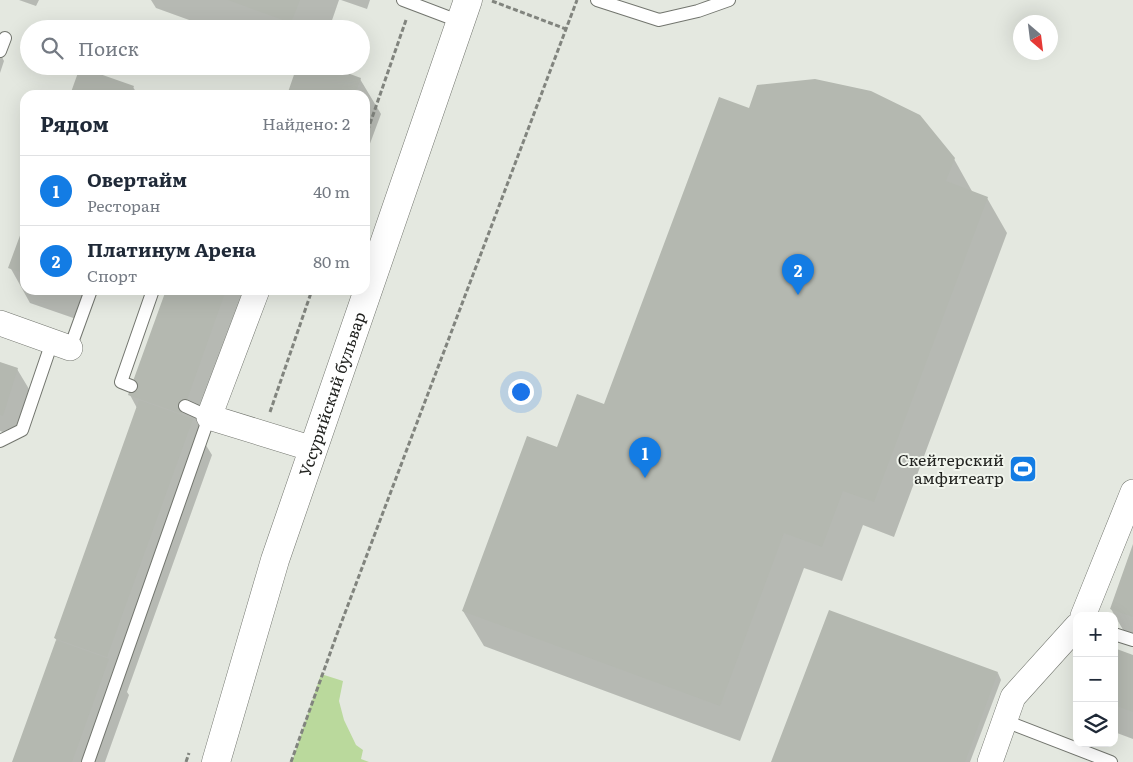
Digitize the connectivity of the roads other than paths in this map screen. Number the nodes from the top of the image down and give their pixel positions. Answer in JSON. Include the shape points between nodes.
{"nodes":[{"id":1,"x":596,"y":0,"type":"edge"},
{"id":2,"x":729,"y":0,"type":"edge"},
{"id":3,"x":407,"y":2,"type":"edge"},
{"id":4,"x":465,"y":11,"type":"edge"},
{"id":5,"x":5,"y":38,"type":"dead end"},
{"id":6,"x":0,"y":52,"type":"edge"},
{"id":7,"x":370,"y":285,"type":"edge"},
{"id":8,"x":88,"y":295,"type":"edge"},
{"id":9,"x":151,"y":295,"type":"edge"},
{"id":10,"x":255,"y":295,"type":"edge"},
{"id":11,"x":366,"y":295,"type":"edge"},
{"id":12,"x":0,"y":323,"type":"edge"},
{"id":13,"x":61,"y":345,"type":"junction"},
{"id":14,"x":132,"y":386,"type":"dead end"},
{"id":15,"x":185,"y":406,"type":"dead end"},
{"id":16,"x":209,"y":418,"type":"junction"},
{"id":17,"x":0,"y":441,"type":"edge"},
{"id":18,"x":313,"y":449,"type":"junction"},
{"id":19,"x":1133,"y":492,"type":"edge"},
{"id":20,"x":1085,"y":612,"type":"edge"},
{"id":21,"x":1073,"y":630,"type":"edge"},
{"id":22,"x":1118,"y":635,"type":"edge"},
{"id":23,"x":1133,"y":640,"type":"edge"},
{"id":24,"x":1005,"y":721,"type":"junction"},
{"id":25,"x":88,"y":762,"type":"edge"},
{"id":26,"x":216,"y":762,"type":"edge"},
{"id":27,"x":990,"y":762,"type":"edge"},
{"id":28,"x":1111,"y":762,"type":"edge"}],
"edges":[{"from":1,"to":2,"type":"lane","via":[[659,20]]},
{"from":3,"to":4,"type":"lane"},
{"from":4,"to":7,"type":"street","name":"Уссурийский бульвар"},
{"from":5,"to":6,"type":"lane"},
{"from":8,"to":13,"type":"lane"},
{"from":9,"to":14,"type":"lane","via":[[121,382]]},
{"from":10,"to":16,"type":"street"},
{"from":11,"to":18,"type":"street","name":"Уссурийский бульвар"},
{"from":12,"to":13,"type":"street"},
{"from":13,"to":17,"type":"lane","via":[[22,430]]},
{"from":15,"to":16,"type":"lane"},
{"from":16,"to":18,"type":"street"},
{"from":16,"to":25,"type":"lane"},
{"from":18,"to":26,"type":"street","name":"Уссурийский бульвар","via":[[260,609]]},
{"from":19,"to":20,"type":"street"},
{"from":21,"to":24,"type":"street","via":[[1014,696]]},
{"from":22,"to":23,"type":"lane"},
{"from":24,"to":27,"type":"street"},
{"from":24,"to":28,"type":"lane"}]}
